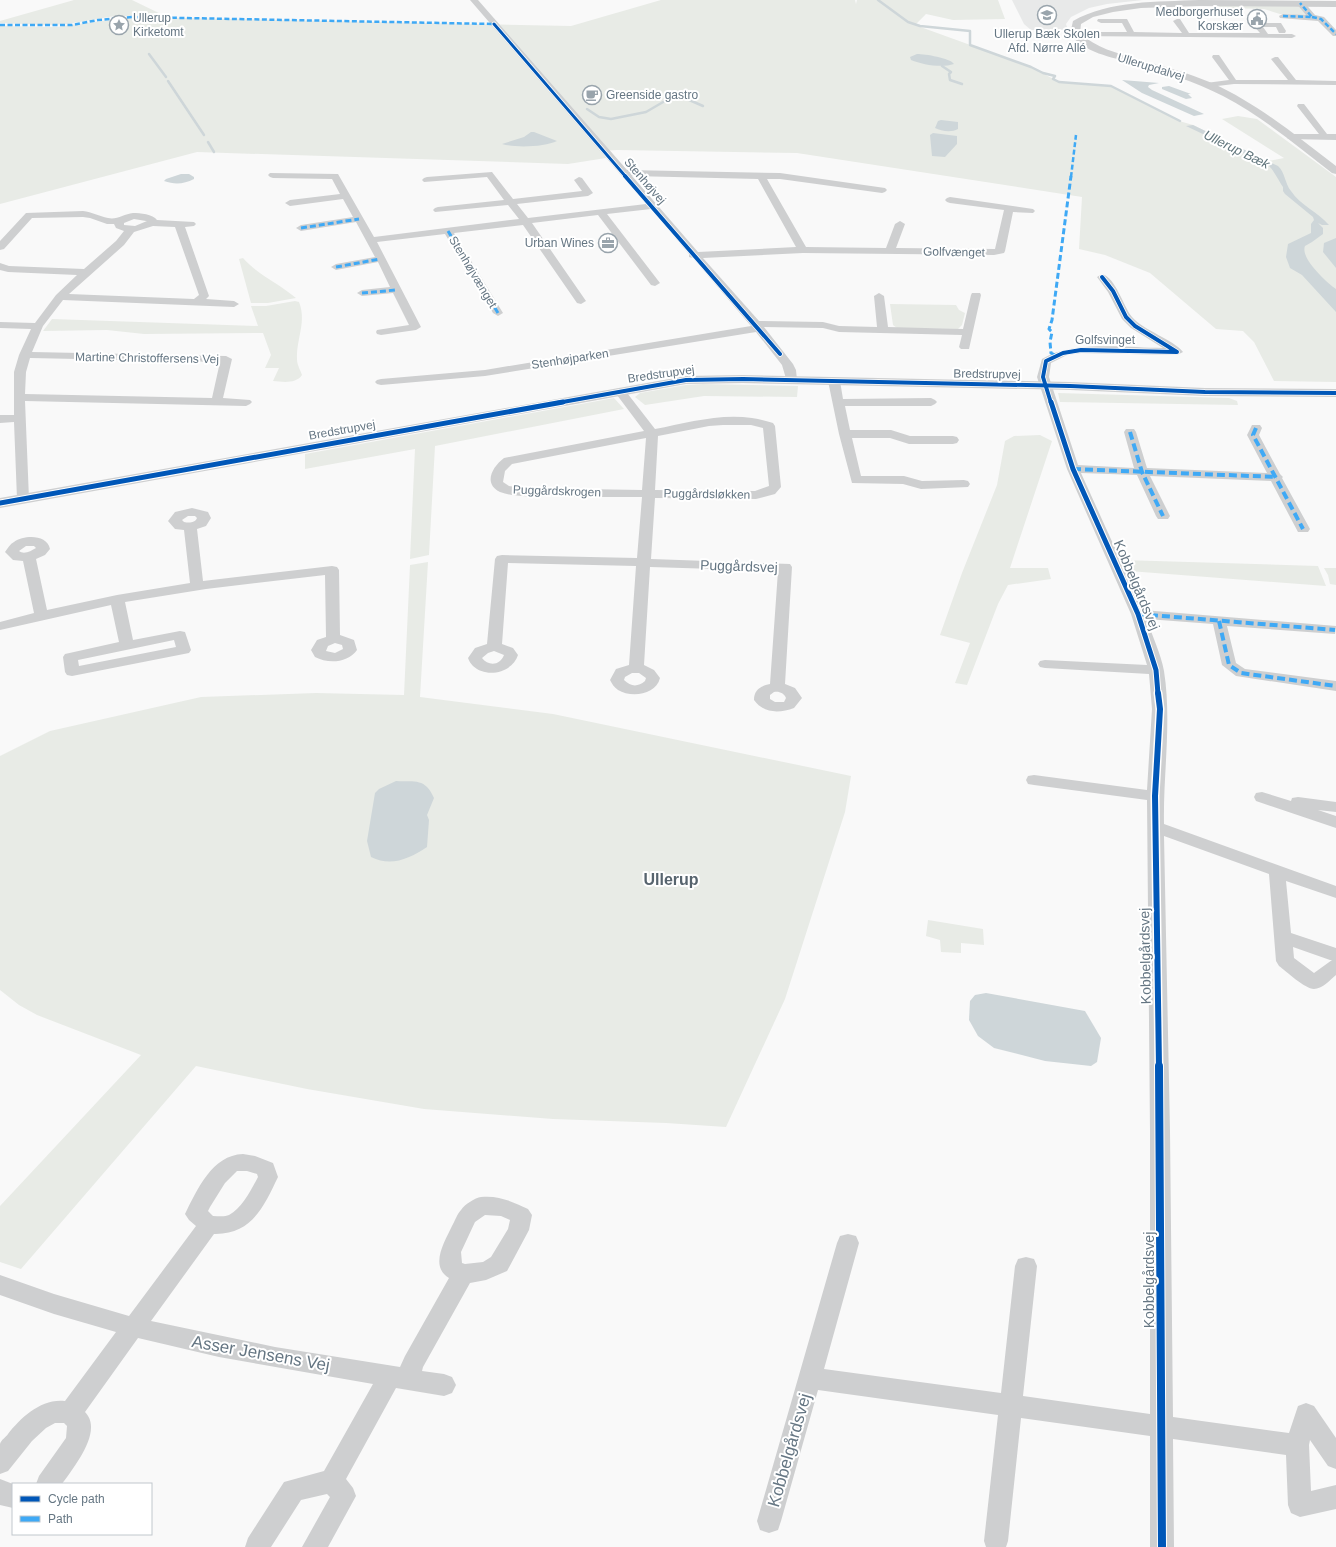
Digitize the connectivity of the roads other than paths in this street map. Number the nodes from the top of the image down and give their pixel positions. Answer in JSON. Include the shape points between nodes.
{"nodes":[{"id":1,"x":474,"y":0,"type":"edge"},
{"id":2,"x":1321,"y":2,"type":"edge"},
{"id":3,"x":1300,"y":3,"type":"junction"},
{"id":4,"x":1336,"y":4,"type":"edge"},
{"id":5,"x":1283,"y":16,"type":"dead end"},
{"id":6,"x":1312,"y":17,"type":"junction"},
{"id":7,"x":1101,"y":21,"type":"dead end"},
{"id":8,"x":1177,"y":21,"type":"dead end"},
{"id":9,"x":1075,"y":34,"type":"junction"},
{"id":10,"x":1336,"y":34,"type":"edge"},
{"id":11,"x":1132,"y":35,"type":"junction"},
{"id":12,"x":1187,"y":35,"type":"junction"},
{"id":13,"x":1266,"y":36,"type":"junction"},
{"id":14,"x":1216,"y":57,"type":"dead end"},
{"id":15,"x":1275,"y":59,"type":"dead end"},
{"id":16,"x":1234,"y":82,"type":"junction"},
{"id":17,"x":1294,"y":83,"type":"junction"},
{"id":18,"x":1336,"y":83,"type":"edge"},
{"id":19,"x":1209,"y":85,"type":"junction"},
{"id":20,"x":1301,"y":106,"type":"dead end"},
{"id":21,"x":1325,"y":136,"type":"junction"},
{"id":22,"x":1336,"y":137,"type":"edge"},
{"id":23,"x":1291,"y":138,"type":"junction"},
{"id":24,"x":1336,"y":171,"type":"edge"},
{"id":25,"x":623,"y":173,"type":"junction"},
{"id":26,"x":273,"y":175,"type":"dead end"},
{"id":27,"x":761,"y":176,"type":"junction"},
{"id":28,"x":427,"y":180,"type":"dead end"},
{"id":29,"x":579,"y":180,"type":"dead end"},
{"id":30,"x":346,"y":196,"type":"junction"},
{"id":31,"x":950,"y":200,"type":"dead end"},
{"id":32,"x":510,"y":202,"type":"junction"},
{"id":33,"x":880,"y":202,"type":"dead end"},
{"id":34,"x":290,"y":204,"type":"dead end"},
{"id":35,"x":652,"y":206,"type":"junction"},
{"id":36,"x":1009,"y":209,"type":"junction"},
{"id":37,"x":438,"y":210,"type":"dead end"},
{"id":38,"x":1030,"y":211,"type":"dead end"},
{"id":39,"x":600,"y":212,"type":"junction"},
{"id":40,"x":359,"y":219,"type":"junction"},
{"id":41,"x":526,"y":221,"type":"junction"},
{"id":42,"x":119,"y":222,"type":"junction"},
{"id":43,"x":151,"y":223,"type":"junction"},
{"id":44,"x":900,"y":224,"type":"dead end"},
{"id":45,"x":301,"y":228,"type":"dead end"},
{"id":46,"x":131,"y":229,"type":"junction"},
{"id":47,"x":448,"y":231,"type":"junction"},
{"id":48,"x":371,"y":240,"type":"junction"},
{"id":49,"x":0,"y":247,"type":"edge"},
{"id":50,"x":803,"y":250,"type":"junction"},
{"id":51,"x":890,"y":250,"type":"junction"},
{"id":52,"x":693,"y":255,"type":"junction"},
{"id":53,"x":380,"y":259,"type":"junction"},
{"id":54,"x":336,"y":266,"type":"dead end"},
{"id":55,"x":1,"y":267,"type":"edge"},
{"id":56,"x":86,"y":272,"type":"junction"},
{"id":57,"x":1102,"y":277,"type":"dead end"},
{"id":58,"x":656,"y":283,"type":"dead end"},
{"id":59,"x":396,"y":290,"type":"junction"},
{"id":60,"x":362,"y":294,"type":"dead end"},
{"id":61,"x":976,"y":295,"type":"dead end"},
{"id":62,"x":879,"y":296,"type":"dead end"},
{"id":63,"x":60,"y":297,"type":"junction"},
{"id":64,"x":581,"y":301,"type":"dead end"},
{"id":65,"x":197,"y":302,"type":"junction"},
{"id":66,"x":234,"y":304,"type":"dead end"},
{"id":67,"x":498,"y":313,"type":"dead end"},
{"id":68,"x":0,"y":325,"type":"edge"},
{"id":69,"x":38,"y":326,"type":"junction"},
{"id":70,"x":757,"y":326,"type":"junction"},
{"id":71,"x":883,"y":330,"type":"junction"},
{"id":72,"x":381,"y":332,"type":"dead end"},
{"id":73,"x":968,"y":332,"type":"junction"},
{"id":74,"x":965,"y":347,"type":"dead end"},
{"id":75,"x":25,"y":355,"type":"junction"},
{"id":76,"x":791,"y":380,"type":"junction"},
{"id":77,"x":834,"y":381,"type":"junction"},
{"id":78,"x":381,"y":382,"type":"dead end"},
{"id":79,"x":1046,"y":386,"type":"junction"},
{"id":80,"x":620,"y":391,"type":"junction"},
{"id":81,"x":1336,"y":394,"type":"edge"},
{"id":82,"x":19,"y":397,"type":"junction"},
{"id":83,"x":217,"y":401,"type":"junction"},
{"id":84,"x":246,"y":402,"type":"dead end"},
{"id":85,"x":932,"y":402,"type":"dead end"},
{"id":86,"x":838,"y":403,"type":"junction"},
{"id":87,"x":20,"y":418,"type":"junction"},
{"id":88,"x":0,"y":419,"type":"edge"},
{"id":89,"x":1256,"y":428,"type":"dead end"},
{"id":90,"x":1130,"y":432,"type":"dead end"},
{"id":91,"x":652,"y":434,"type":"junction"},
{"id":92,"x":845,"y":434,"type":"junction"},
{"id":93,"x":953,"y":440,"type":"dead end"},
{"id":94,"x":1073,"y":469,"type":"junction"},
{"id":95,"x":1142,"y":472,"type":"junction"},
{"id":96,"x":1277,"y":477,"type":"junction"},
{"id":97,"x":964,"y":484,"type":"dead end"},
{"id":98,"x":649,"y":493,"type":"junction"},
{"id":99,"x":23,"y":499,"type":"junction"},
{"id":100,"x":0,"y":503,"type":"edge"},
{"id":101,"x":1163,"y":516,"type":"dead end"},
{"id":102,"x":190,"y":527,"type":"dead end"},
{"id":103,"x":1303,"y":529,"type":"dead end"},
{"id":104,"x":29,"y":557,"type":"dead end"},
{"id":105,"x":644,"y":563,"type":"junction"},
{"id":106,"x":197,"y":586,"type":"junction"},
{"id":107,"x":117,"y":599,"type":"junction"},
{"id":108,"x":41,"y":614,"type":"junction"},
{"id":109,"x":1138,"y":614,"type":"junction"},
{"id":110,"x":1219,"y":621,"type":"junction"},
{"id":111,"x":0,"y":626,"type":"edge"},
{"id":112,"x":1335,"y":630,"type":"edge"},
{"id":113,"x":333,"y":639,"type":"dead end"},
{"id":114,"x":127,"y":645,"type":"junction"},
{"id":115,"x":494,"y":647,"type":"dead end"},
{"id":116,"x":1045,"y":664,"type":"dead end"},
{"id":117,"x":636,"y":669,"type":"dead end"},
{"id":118,"x":1156,"y":670,"type":"junction"},
{"id":119,"x":1336,"y":686,"type":"edge"},
{"id":120,"x":777,"y":687,"type":"dead end"},
{"id":121,"x":1034,"y":780,"type":"dead end"},
{"id":122,"x":1155,"y":796,"type":"junction"},
{"id":123,"x":1336,"y":807,"type":"edge"},
{"id":124,"x":1336,"y":822,"type":"edge"},
{"id":125,"x":1155,"y":827,"type":"junction"},
{"id":126,"x":1277,"y":871,"type":"junction"},
{"id":127,"x":1336,"y":892,"type":"edge"},
{"id":128,"x":1282,"y":936,"type":"junction"},
{"id":129,"x":1336,"y":956,"type":"edge"},
{"id":130,"x":1336,"y":966,"type":"edge"},
{"id":131,"x":209,"y":1225,"type":"dead end"},
{"id":132,"x":848,"y":1243,"type":"dead end"},
{"id":133,"x":1026,"y":1266,"type":"dead end"},
{"id":134,"x":463,"y":1274,"type":"dead end"},
{"id":135,"x":0,"y":1285,"type":"edge"},
{"id":136,"x":132,"y":1327,"type":"junction"},
{"id":137,"x":399,"y":1378,"type":"junction"},
{"id":138,"x":810,"y":1378,"type":"junction"},
{"id":139,"x":444,"y":1385,"type":"dead end"},
{"id":140,"x":1012,"y":1406,"type":"junction"},
{"id":141,"x":70,"y":1413,"type":"junction"},
{"id":142,"x":1161,"y":1426,"type":"junction"},
{"id":143,"x":1297,"y":1445,"type":"junction"},
{"id":144,"x":1336,"y":1458,"type":"edge"},
{"id":145,"x":0,"y":1463,"type":"edge"},
{"id":146,"x":332,"y":1481,"type":"junction"},
{"id":147,"x":49,"y":1483,"type":"edge"},
{"id":148,"x":0,"y":1491,"type":"edge"},
{"id":149,"x":12,"y":1496,"type":"edge"},
{"id":150,"x":1336,"y":1496,"type":"edge"},
{"id":151,"x":769,"y":1521,"type":"dead end"},
{"id":152,"x":996,"y":1541,"type":"dead end"},
{"id":153,"x":257,"y":1547,"type":"edge"},
{"id":154,"x":314,"y":1547,"type":"edge"},
{"id":155,"x":1162,"y":1547,"type":"edge"}],
"edges":[{"from":1,"to":25,"type":"street","name":"Stenhøjvej"},
{"from":2,"to":3,"type":"street"},
{"from":2,"to":4,"type":"street"},
{"from":3,"to":6,"type":"street"},
{"from":3,"to":9,"type":"street","via":[[1156,2],[1116,5],[1098,9],[1077,19],[1073,26]]},
{"from":5,"to":6,"type":"street"},
{"from":6,"to":10,"type":"street","via":[[1321,19]]},
{"from":7,"to":11,"type":"street","name":"Ullerupdalvej","via":[[1124,21]]},
{"from":8,"to":12,"type":"street"},
{"from":9,"to":11,"type":"street","name":"Ullerupdalvej"},
{"from":9,"to":19,"type":"street","name":"Ullerupdalvej","via":[[1089,46],[1104,52]]},
{"from":11,"to":12,"type":"street","name":"Ullerupdalvej"},
{"from":12,"to":13,"type":"street","name":"Ullerupdalvej"},
{"from":13,"to":13,"type":"street","name":"Ullerupdalvej","via":[[1289,36],[1278,25],[1257,25]]},
{"from":14,"to":16,"type":"street"},
{"from":15,"to":17,"type":"street"},
{"from":16,"to":17,"type":"street","name":"Ullerupdalvej"},
{"from":16,"to":19,"type":"street","name":"Ullerupdalvej"},
{"from":17,"to":18,"type":"street","name":"Ullerupdalvej"},
{"from":19,"to":23,"type":"street","name":"Ullerupdalvej","via":[[1242,102]]},
{"from":20,"to":21,"type":"street"},
{"from":21,"to":22,"type":"street"},
{"from":21,"to":23,"type":"street"},
{"from":23,"to":24,"type":"street","name":"Ullerupdalvej"},
{"from":25,"to":27,"type":"street"},
{"from":25,"to":35,"type":"street","name":"Stenhøjvej"},
{"from":26,"to":30,"type":"street","via":[[335,176]]},
{"from":27,"to":33,"type":"street","via":[[883,187]]},
{"from":27,"to":50,"type":"street"},
{"from":28,"to":32,"type":"street","via":[[489,174]]},
{"from":29,"to":32,"type":"street","via":[[588,193]]},
{"from":30,"to":34,"type":"street"},
{"from":30,"to":40,"type":"street"},
{"from":31,"to":36,"type":"street"},
{"from":32,"to":37,"type":"street"},
{"from":32,"to":41,"type":"street"},
{"from":35,"to":39,"type":"street","name":"Stenhøjvænget"},
{"from":35,"to":52,"type":"street","name":"Stenhøjvej"},
{"from":36,"to":38,"type":"street"},
{"from":36,"to":51,"type":"street","name":"Golfvænget","via":[[1000,251]]},
{"from":39,"to":41,"type":"street","name":"Stenhøjvænget"},
{"from":39,"to":58,"type":"street"},
{"from":40,"to":45,"type":"street"},
{"from":40,"to":48,"type":"street"},
{"from":41,"to":47,"type":"street","name":"Stenhøjvænget"},
{"from":41,"to":64,"type":"street"},
{"from":42,"to":43,"type":"street","via":[[140,216],[149,218],[152,220]]},
{"from":42,"to":46,"type":"street","via":[[119,226]]},
{"from":42,"to":49,"type":"street","via":[[83,214],[29,215]]},
{"from":43,"to":46,"type":"street"},
{"from":43,"to":65,"type":"street","via":[[187,224],[180,227],[204,296]]},
{"from":44,"to":51,"type":"street"},
{"from":46,"to":56,"type":"street","via":[[120,243]]},
{"from":47,"to":48,"type":"street","name":"Stenhøjvænget"},
{"from":47,"to":67,"type":"street","name":"Stenhøjvænget"},
{"from":48,"to":53,"type":"street"},
{"from":50,"to":51,"type":"street","name":"Golfvænget"},
{"from":50,"to":52,"type":"street","name":"Golfvænget"},
{"from":52,"to":70,"type":"street","name":"Stenhøjvej"},
{"from":53,"to":54,"type":"street"},
{"from":53,"to":59,"type":"street"},
{"from":55,"to":56,"type":"street"},
{"from":56,"to":63,"type":"street"},
{"from":57,"to":79,"type":"street","name":"Golfsvinget","via":[[1113,291],[1126,317],[1135,326],[1177,352],[1066,351],[1046,361],[1043,377]]},
{"from":59,"to":60,"type":"street"},
{"from":59,"to":72,"type":"street","via":[[416,327]]},
{"from":61,"to":73,"type":"street"},
{"from":62,"to":71,"type":"street"},
{"from":63,"to":65,"type":"street"},
{"from":63,"to":69,"type":"street"},
{"from":65,"to":66,"type":"street"},
{"from":68,"to":69,"type":"street"},
{"from":69,"to":75,"type":"street"},
{"from":70,"to":71,"type":"street","name":"Stenhøjparken","via":[[824,324],[839,330]]},
{"from":70,"to":76,"type":"street","name":"Stenhøjvej","via":[[787,364]]},
{"from":70,"to":78,"type":"street","name":"Stenhøjparken","via":[[486,373]]},
{"from":71,"to":73,"type":"street","name":"Stenhøjparken"},
{"from":73,"to":74,"type":"street"},
{"from":75,"to":82,"type":"street","via":[[20,372]]},
{"from":75,"to":83,"type":"street","name":"Martine Christoffersens Vej","via":[[226,359]]},
{"from":76,"to":77,"type":"street","name":"Bredstrupvej"},
{"from":76,"to":80,"type":"street","name":"Bredstrupvej","via":[[693,379]]},
{"from":77,"to":79,"type":"street","name":"Bredstrupvej"},
{"from":77,"to":86,"type":"street"},
{"from":79,"to":81,"type":"street","name":"Bredstrupvej"},
{"from":79,"to":94,"type":"street","name":"Kobbelgårdsvej"},
{"from":80,"to":91,"type":"street"},
{"from":80,"to":99,"type":"street","name":"Bredstrupvej"},
{"from":82,"to":83,"type":"street"},
{"from":82,"to":87,"type":"street"},
{"from":83,"to":84,"type":"street"},
{"from":85,"to":86,"type":"street"},
{"from":86,"to":92,"type":"street"},
{"from":87,"to":88,"type":"street"},
{"from":87,"to":99,"type":"street"},
{"from":89,"to":96,"type":"street","via":[[1253,435]]},
{"from":90,"to":95,"type":"street"},
{"from":91,"to":98,"type":"street"},
{"from":91,"to":98,"type":"street","name":"Puggårdsløkken","via":[[722,421],[752,421],[768,426],[775,487],[756,495]]},
{"from":91,"to":98,"type":"street","name":"Puggårdskrogen","via":[[508,461],[500,467],[496,478],[499,486],[521,492]]},
{"from":92,"to":93,"type":"street","via":[[891,434],[909,440]]},
{"from":92,"to":97,"type":"street","via":[[856,480],[904,480],[921,486]]},
{"from":94,"to":95,"type":"street"},
{"from":94,"to":109,"type":"street","name":"Kobbelgårdsvej"},
{"from":95,"to":96,"type":"street"},
{"from":95,"to":101,"type":"street"},
{"from":96,"to":103,"type":"street"},
{"from":98,"to":105,"type":"street"},
{"from":99,"to":100,"type":"street","name":"Bredstrupvej"},
{"from":102,"to":106,"type":"street"},
{"from":104,"to":108,"type":"street"},
{"from":105,"to":115,"type":"street","name":"Puggårdsvej","via":[[502,560]]},
{"from":105,"to":117,"type":"street"},
{"from":105,"to":120,"type":"street","name":"Puggårdsvej","via":[[785,567]]},
{"from":106,"to":107,"type":"street"},
{"from":106,"to":113,"type":"street","via":[[332,570]]},
{"from":107,"to":108,"type":"street"},
{"from":107,"to":114,"type":"street"},
{"from":108,"to":111,"type":"street"},
{"from":109,"to":110,"type":"street","name":"Kobbelgårdsvej"},
{"from":109,"to":118,"type":"street","name":"Kobbelgårdsvej"},
{"from":110,"to":112,"type":"street","name":"Kobbelgårdsvej"},
{"from":110,"to":119,"type":"street","via":[[1229,665],[1241,673]]},
{"from":114,"to":114,"type":"street","via":[[180,635],[184,650],[72,672],[70,657]]},
{"from":116,"to":118,"type":"street"},
{"from":118,"to":122,"type":"street","name":"Kobbelgårdsvej","via":[[1160,709]]},
{"from":121,"to":122,"type":"street"},
{"from":122,"to":125,"type":"street","name":"Kobbelgårdsvej"},
{"from":123,"to":124,"type":"street","via":[[1262,797]]},
{"from":125,"to":126,"type":"street"},
{"from":125,"to":142,"type":"street","name":"Kobbelgårdsvej"},
{"from":126,"to":127,"type":"street"},
{"from":126,"to":128,"type":"street"},
{"from":128,"to":129,"type":"street"},
{"from":128,"to":130,"type":"street","via":[[1285,961],[1314,982]]},
{"from":131,"to":136,"type":"street"},
{"from":132,"to":138,"type":"street","name":"Kobbelgårdsvej"},
{"from":133,"to":140,"type":"street"},
{"from":134,"to":137,"type":"street","via":[[413,1364]]},
{"from":135,"to":136,"type":"street","name":"Asser Jensens Vej"},
{"from":136,"to":137,"type":"street","name":"Asser Jensens Vej","via":[[203,1343]]},
{"from":136,"to":141,"type":"street"},
{"from":137,"to":139,"type":"street","name":"Asser Jensens Vej"},
{"from":137,"to":146,"type":"street"},
{"from":138,"to":140,"type":"street","name":"Kobbelgårdsvej"},
{"from":138,"to":151,"type":"street","name":"Kobbelgårdsvej"},
{"from":140,"to":142,"type":"street","name":"Kobbelgårdsvej"},
{"from":140,"to":152,"type":"street"},
{"from":141,"to":145,"type":"street","via":[[55,1412],[39,1418]]},
{"from":141,"to":147,"type":"street","via":[[79,1422],[77,1441]]},
{"from":142,"to":143,"type":"street","name":"Kobbelgårdsvej"},
{"from":142,"to":155,"type":"street","name":"Kobbelgårdsvej"},
{"from":143,"to":144,"type":"street","via":[[1306,1414]]},
{"from":143,"to":150,"type":"street","via":[[1300,1505]]},
{"from":146,"to":153,"type":"street","via":[[293,1490]]},
{"from":146,"to":154,"type":"street","via":[[344,1496]]},
{"from":148,"to":149,"type":"street"}]}
